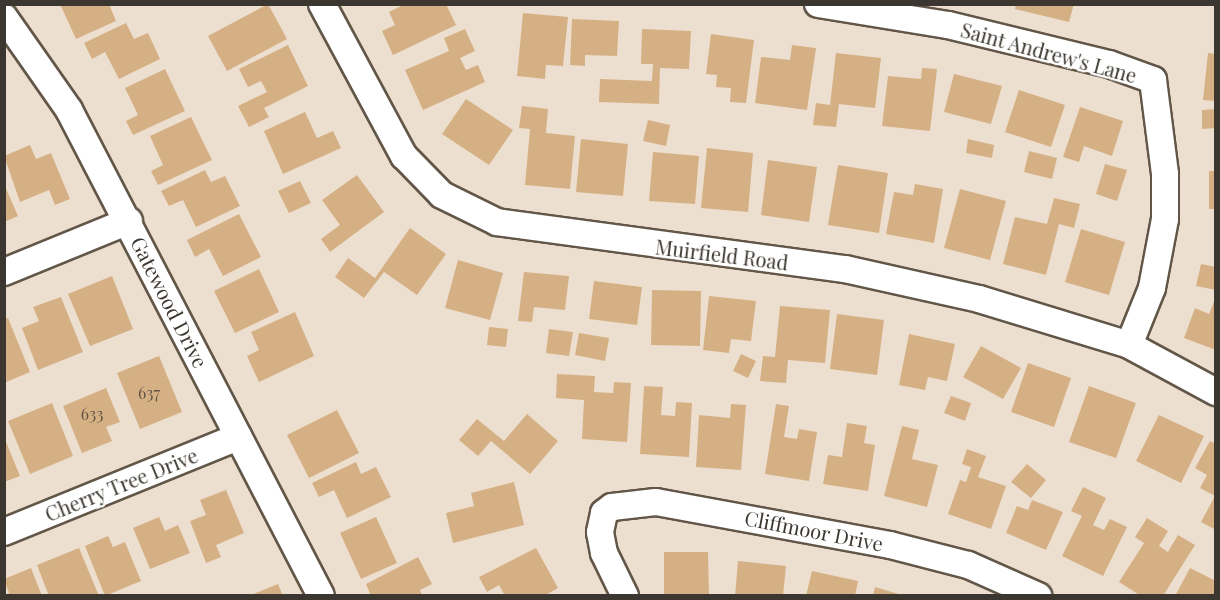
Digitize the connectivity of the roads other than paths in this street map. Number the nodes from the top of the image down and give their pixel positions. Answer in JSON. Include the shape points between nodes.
{"nodes":[{"id":1,"x":322,"y":4,"type":"edge"},
{"id":2,"x":818,"y":4,"type":"edge"},
{"id":3,"x":4,"y":17,"type":"edge"},
{"id":4,"x":129,"y":221,"type":"junction"},
{"id":5,"x":4,"y":272,"type":"edge"},
{"id":6,"x":1129,"y":345,"type":"junction"},
{"id":7,"x":1215,"y":392,"type":"edge"},
{"id":8,"x":238,"y":437,"type":"junction"},
{"id":9,"x":4,"y":532,"type":"edge"},
{"id":10,"x":321,"y":596,"type":"edge"},
{"id":11,"x":625,"y":596,"type":"edge"},
{"id":12,"x":1038,"y":596,"type":"edge"}],
"edges":[{"from":1,"to":6,"type":"street","name":"Muirfield Road","via":[[404,156],[442,195],[497,222],[845,269],[979,299]]},
{"from":2,"to":6,"type":"street","name":"Saint Andrew's Lane","via":[[948,25],[1109,64],[1153,80],[1165,174],[1165,219],[1152,288]]},
{"from":3,"to":4,"type":"street","name":"Gatewood Drive","via":[[69,110]]},
{"from":4,"to":5,"type":"street"},
{"from":4,"to":8,"type":"street","name":"Gatewood Drive"},
{"from":6,"to":7,"type":"street","name":"Muirfield Road"},
{"from":8,"to":9,"type":"street","name":"Cherry Tree Drive"},
{"from":8,"to":10,"type":"street","name":"Gatewood Drive"},
{"from":11,"to":12,"type":"street","name":"Cliffmoor Drive","via":[[604,553],[600,532],[604,513],[612,507],[656,502],[890,545],[968,565]]}]}
